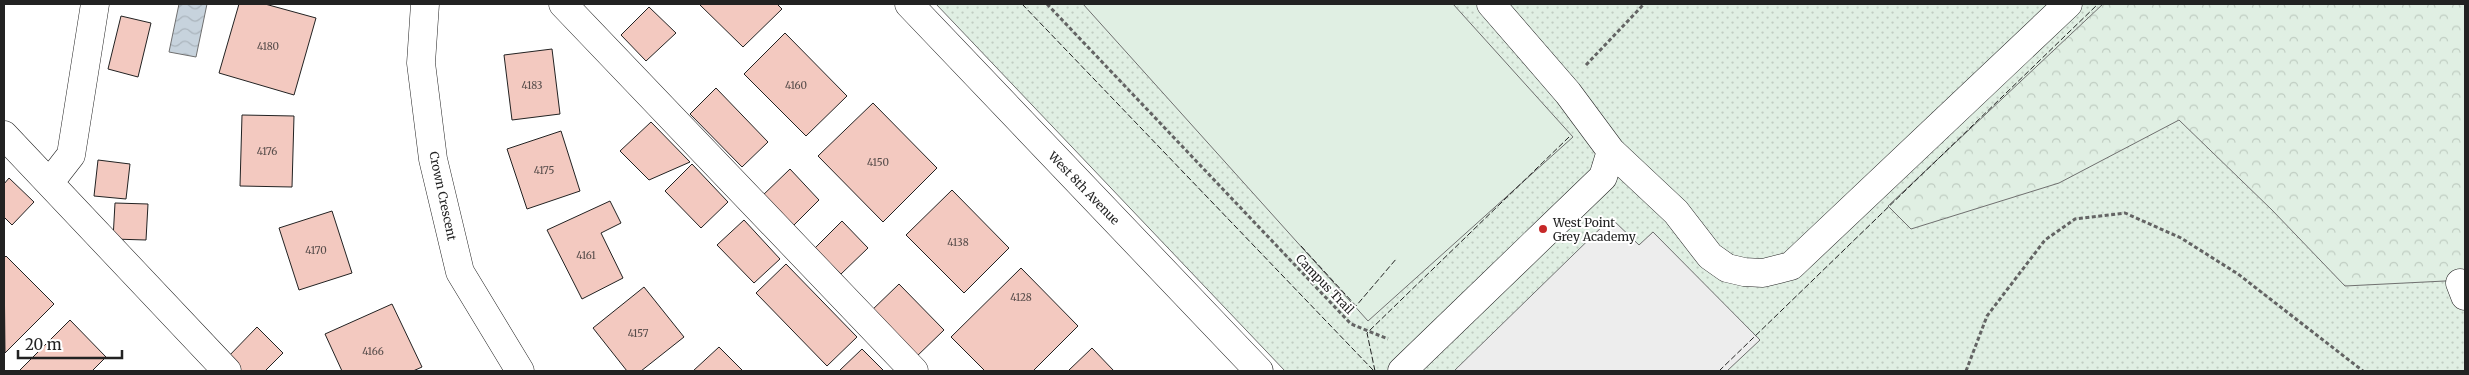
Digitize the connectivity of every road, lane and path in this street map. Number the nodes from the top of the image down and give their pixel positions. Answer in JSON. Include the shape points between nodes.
{"nodes":[{"id":1,"x":95,"y":4,"type":"edge"},
{"id":2,"x":424,"y":4,"type":"edge"},
{"id":3,"x":563,"y":4,"type":"edge"},
{"id":4,"x":909,"y":4,"type":"edge"},
{"id":5,"x":1047,"y":4,"type":"edge"},
{"id":6,"x":1491,"y":4,"type":"edge"},
{"id":7,"x":1644,"y":4,"type":"edge"},
{"id":8,"x":2068,"y":4,"type":"edge"},
{"id":9,"x":1584,"y":68,"type":"dead end"},
{"id":10,"x":4,"y":135,"type":"edge"},
{"id":11,"x":1611,"y":151,"type":"junction"},
{"id":12,"x":50,"y":182,"type":"junction"},
{"id":13,"x":1392,"y":341,"type":"dead end"},
{"id":14,"x":227,"y":371,"type":"edge"},
{"id":15,"x":520,"y":371,"type":"edge"},
{"id":16,"x":914,"y":371,"type":"edge"},
{"id":17,"x":1259,"y":371,"type":"edge"},
{"id":18,"x":1402,"y":371,"type":"edge"},
{"id":19,"x":1966,"y":371,"type":"edge"},
{"id":20,"x":2364,"y":371,"type":"edge"}],
"edges":[{"from":1,"to":12,"type":"street","via":[[71,155]]},
{"from":2,"to":15,"type":"street","name":"Crown Crescent","via":[[421,63],[433,159],[460,272]]},
{"from":3,"to":16,"type":"street"},
{"from":4,"to":17,"type":"street","name":"West 8th Avenue"},
{"from":5,"to":13,"type":"path","name":"Campus Trail","via":[[1352,324]]},
{"from":6,"to":11,"type":"street","via":[[1568,93]]},
{"from":7,"to":9,"type":"path"},
{"from":8,"to":11,"type":"street","via":[[1791,266],[1778,271],[1736,270],[1727,268],[1710,256],[1676,212]]},
{"from":10,"to":12,"type":"street"},
{"from":11,"to":18,"type":"street","via":[[1603,177]]},
{"from":12,"to":14,"type":"street"},
{"from":19,"to":20,"type":"path","via":[[1987,316],[2044,240],[2076,219],[2125,213],[2180,238],[2238,274]]}]}
